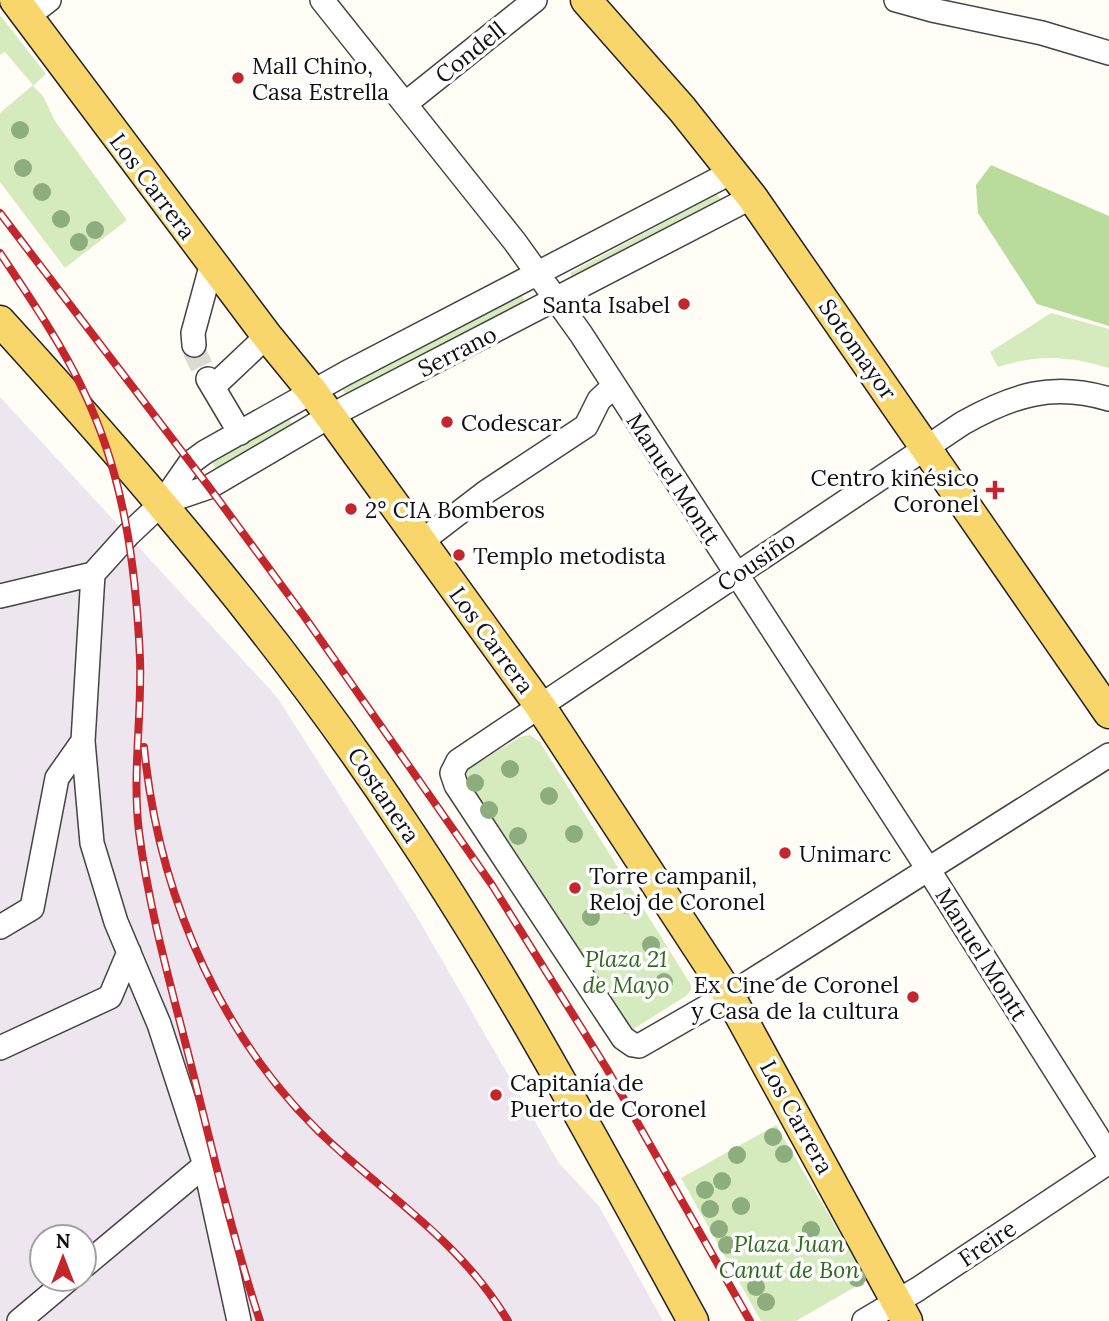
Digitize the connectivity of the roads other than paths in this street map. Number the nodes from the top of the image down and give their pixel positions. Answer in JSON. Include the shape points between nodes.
{"nodes":[{"id":1,"x":322,"y":0,"type":"edge"},
{"id":2,"x":534,"y":0,"type":"edge"},
{"id":3,"x":586,"y":0,"type":"edge"},
{"id":4,"x":896,"y":0,"type":"edge"},
{"id":5,"x":30,"y":6,"type":"edge"},
{"id":6,"x":1109,"y":53,"type":"edge"},
{"id":7,"x":405,"y":104,"type":"junction"},
{"id":8,"x":732,"y":172,"type":"junction"},
{"id":9,"x":752,"y":197,"type":"junction"},
{"id":10,"x":212,"y":263,"type":"junction"},
{"id":11,"x":537,"y":273,"type":"junction"},
{"id":12,"x":557,"y":300,"type":"junction"},
{"id":13,"x":0,"y":321,"type":"edge"},
{"id":14,"x":267,"y":336,"type":"junction"},
{"id":15,"x":194,"y":345,"type":"tunnel mouth"},
{"id":16,"x":614,"y":386,"type":"junction"},
{"id":17,"x":312,"y":391,"type":"junction"},
{"id":18,"x":1109,"y":399,"type":"edge"},
{"id":19,"x":330,"y":416,"type":"junction"},
{"id":20,"x":240,"y":433,"type":"junction"},
{"id":21,"x":927,"y":448,"type":"junction"},
{"id":22,"x":162,"y":503,"type":"junction"},
{"id":23,"x":421,"y":542,"type":"junction"},
{"id":24,"x":93,"y":574,"type":"junction"},
{"id":25,"x":735,"y":575,"type":"junction"},
{"id":26,"x":0,"y":596,"type":"edge"},
{"id":27,"x":540,"y":706,"type":"junction"},
{"id":28,"x":1109,"y":713,"type":"edge"},
{"id":29,"x":83,"y":741,"type":"junction"},
{"id":30,"x":1109,"y":755,"type":"edge"},
{"id":31,"x":928,"y":869,"type":"junction"},
{"id":32,"x":0,"y":927,"type":"edge"},
{"id":33,"x":129,"y":952,"type":"junction"},
{"id":34,"x":729,"y":995,"type":"junction"},
{"id":35,"x":0,"y":1048,"type":"edge"},
{"id":36,"x":1109,"y":1155,"type":"edge"},
{"id":37,"x":1109,"y":1162,"type":"edge"},
{"id":38,"x":205,"y":1165,"type":"junction"},
{"id":39,"x":98,"y":1254,"type":"edge"},
{"id":40,"x":52,"y":1293,"type":"edge"},
{"id":41,"x":902,"y":1311,"type":"edge"},
{"id":42,"x":19,"y":1321,"type":"edge"},
{"id":43,"x":239,"y":1321,"type":"edge"},
{"id":44,"x":693,"y":1321,"type":"edge"},
{"id":45,"x":864,"y":1321,"type":"edge"}],
"edges":[{"from":1,"to":7,"type":"street","name":"Manuel Montt"},
{"from":2,"to":7,"type":"street","name":"Condell"},
{"from":3,"to":8,"type":"main road","name":"Sotomayor"},
{"from":4,"to":6,"type":"street"},
{"from":5,"to":10,"type":"main road","name":"Los Carrera"},
{"from":7,"to":11,"type":"street","name":"Manuel Montt"},
{"from":8,"to":9,"type":"main road","name":"Sotomayor"},
{"from":8,"to":11,"type":"street","name":"Serrano"},
{"from":9,"to":12,"type":"street","name":"Serrano"},
{"from":9,"to":21,"type":"main road","name":"Sotomayor"},
{"from":10,"to":14,"type":"main road","name":"Los Carrera"},
{"from":10,"to":15,"type":"street","via":[[193,333]]},
{"from":11,"to":12,"type":"street","name":"Manuel Montt"},
{"from":11,"to":17,"type":"street","name":"Serrano"},
{"from":12,"to":16,"type":"street","name":"Manuel Montt"},
{"from":12,"to":19,"type":"street","name":"Serrano"},
{"from":13,"to":22,"type":"main road","name":"Costanera"},
{"from":14,"to":17,"type":"main road","name":"Los Carrera"},
{"from":14,"to":20,"type":"street","via":[[210,383]]},
{"from":16,"to":23,"type":"street","via":[[599,400],[586,426],[486,492]]},
{"from":16,"to":25,"type":"street","name":"Manuel Montt"},
{"from":17,"to":19,"type":"main road","name":"Los Carrera"},
{"from":17,"to":20,"type":"street","name":"Serrano"},
{"from":18,"to":21,"type":"street","name":"Cousiño","via":[[1080,392],[1042,392],[1006,400]]},
{"from":19,"to":22,"type":"street","name":"Serrano","via":[[209,487]]},
{"from":19,"to":23,"type":"main road","name":"Los Carrera"},
{"from":20,"to":22,"type":"street","name":"Serrano","via":[[190,463]]},
{"from":21,"to":25,"type":"street","name":"Cousiño"},
{"from":21,"to":28,"type":"main road","name":"Sotomayor"},
{"from":22,"to":24,"type":"street","name":"Serrano"},
{"from":22,"to":44,"type":"main road","name":"Costanera","via":[[299,674],[405,825],[551,1063]]},
{"from":23,"to":27,"type":"main road","name":"Los Carrera"},
{"from":24,"to":26,"type":"street"},
{"from":24,"to":29,"type":"street"},
{"from":25,"to":27,"type":"street","name":"Cousiño"},
{"from":25,"to":31,"type":"street","name":"Manuel Montt"},
{"from":27,"to":34,"type":"main road","name":"Los Carrera"},
{"from":27,"to":34,"type":"street","name":"Cousiño","via":[[458,761],[452,773],[456,785],[623,1038],[633,1045],[645,1043]]},
{"from":29,"to":32,"type":"street","via":[[57,779],[32,908]]},
{"from":29,"to":33,"type":"street","via":[[92,843]]},
{"from":30,"to":31,"type":"street"},
{"from":31,"to":34,"type":"street"},
{"from":31,"to":36,"type":"street","name":"Manuel Montt"},
{"from":33,"to":35,"type":"street","via":[[110,996]]},
{"from":33,"to":38,"type":"street","via":[[159,1024]]},
{"from":34,"to":41,"type":"main road","name":"Los Carrera"},
{"from":37,"to":41,"type":"street","name":"Freire"},
{"from":38,"to":39,"type":"street"},
{"from":38,"to":43,"type":"street"},
{"from":40,"to":42,"type":"street"},
{"from":41,"to":45,"type":"street","name":"Freire"}]}
